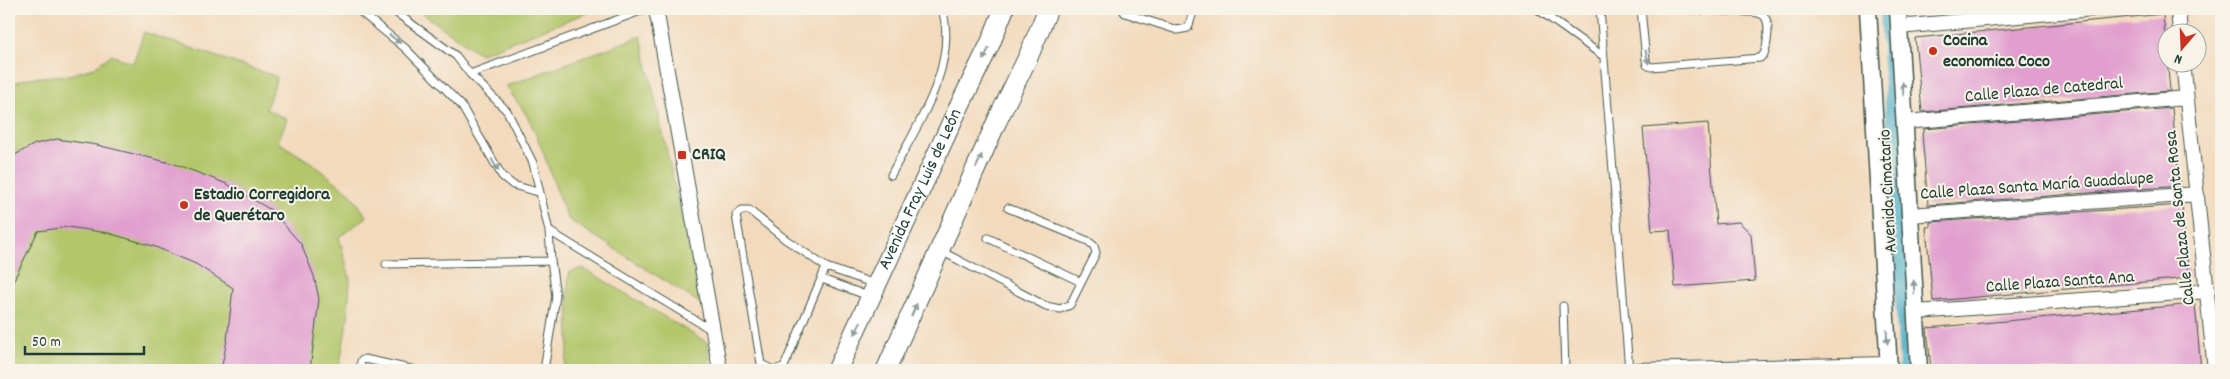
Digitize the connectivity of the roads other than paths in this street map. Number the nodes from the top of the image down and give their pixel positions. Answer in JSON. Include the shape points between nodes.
{"nodes":[{"id":1,"x":357,"y":9,"type":"edge"},
{"id":2,"x":391,"y":9,"type":"edge"},
{"id":3,"x":646,"y":9,"type":"edge"},
{"id":4,"x":656,"y":9,"type":"edge"},
{"id":5,"x":942,"y":9,"type":"edge"},
{"id":6,"x":1004,"y":9,"type":"edge"},
{"id":7,"x":1048,"y":9,"type":"edge"},
{"id":8,"x":1122,"y":9,"type":"edge"},
{"id":9,"x":1194,"y":9,"type":"edge"},
{"id":10,"x":1537,"y":9,"type":"edge"},
{"id":11,"x":1600,"y":9,"type":"edge"},
{"id":12,"x":1641,"y":9,"type":"edge"},
{"id":13,"x":1672,"y":9,"type":"edge"},
{"id":14,"x":1868,"y":9,"type":"edge"},
{"id":15,"x":1898,"y":9,"type":"edge"},
{"id":16,"x":2092,"y":9,"type":"edge"},
{"id":17,"x":2178,"y":9,"type":"edge"},
{"id":18,"x":2179,"y":22,"type":"edge"},
{"id":19,"x":1899,"y":27,"type":"junction"},
{"id":20,"x":1603,"y":56,"type":"junction"},
{"id":21,"x":2184,"y":72,"type":"edge"},
{"id":22,"x":470,"y":74,"type":"junction"},
{"id":23,"x":2186,"y":98,"type":"junction"},
{"id":24,"x":1905,"y":122,"type":"junction"},
{"id":25,"x":891,"y":175,"type":"dead end"},
{"id":26,"x":538,"y":192,"type":"junction"},
{"id":27,"x":2197,"y":194,"type":"junction"},
{"id":28,"x":1008,"y":208,"type":"dead end"},
{"id":29,"x":1910,"y":215,"type":"junction"},
{"id":30,"x":549,"y":231,"type":"junction"},
{"id":31,"x":988,"y":238,"type":"dead end"},
{"id":32,"x":940,"y":250,"type":"junction"},
{"id":33,"x":550,"y":261,"type":"junction"},
{"id":34,"x":386,"y":264,"type":"dead end"},
{"id":35,"x":826,"y":267,"type":"junction"},
{"id":36,"x":822,"y":279,"type":"junction"},
{"id":37,"x":1082,"y":282,"type":"junction"},
{"id":38,"x":875,"y":291,"type":"junction"},
{"id":39,"x":2208,"y":291,"type":"junction"},
{"id":40,"x":1563,"y":306,"type":"dead end"},
{"id":41,"x":1916,"y":312,"type":"junction"},
{"id":42,"x":714,"y":332,"type":"junction"},
{"id":43,"x":1888,"y":367,"type":"edge"},
{"id":44,"x":1685,"y":369,"type":"edge"},
{"id":45,"x":360,"y":370,"type":"edge"},
{"id":46,"x":415,"y":370,"type":"edge"},
{"id":47,"x":544,"y":370,"type":"edge"},
{"id":48,"x":720,"y":370,"type":"edge"},
{"id":49,"x":773,"y":370,"type":"edge"},
{"id":50,"x":837,"y":370,"type":"edge"},
{"id":51,"x":886,"y":370,"type":"edge"},
{"id":52,"x":1565,"y":370,"type":"edge"},
{"id":53,"x":1629,"y":370,"type":"edge"},
{"id":54,"x":1637,"y":370,"type":"edge"},
{"id":55,"x":1919,"y":370,"type":"edge"},
{"id":56,"x":2215,"y":370,"type":"edge"}],
"edges":[{"from":1,"to":26,"type":"lane","one_way":true,"via":[[405,48],[461,105],[502,176],[513,184]]},
{"from":2,"to":22,"type":"lane","via":[[456,56]]},
{"from":3,"to":22,"type":"lane"},
{"from":4,"to":42,"type":"street"},
{"from":5,"to":25,"type":"lane","via":[[944,58],[931,100]]},
{"from":6,"to":38,"type":"main road","name":"Avenida Fray Luis de León","one_way":true},
{"from":32,"to":7,"type":"main road","one_way":true},
{"from":8,"to":9,"type":"lane","via":[[1125,14],[1177,30],[1188,28]]},
{"from":10,"to":20,"type":"lane"},
{"from":11,"to":20,"type":"lane"},
{"from":12,"to":13,"type":"lane","one_way":true,"via":[[1646,60],[1651,67],[1760,58],[1764,54],[1767,24],[1759,14]]},
{"from":14,"to":43,"type":"street","name":"Avenida Cimatario","one_way":true},
{"from":15,"to":19,"type":"street","name":"Avenida Cimatario"},
{"from":16,"to":19,"type":"street"},
{"from":17,"to":18,"type":"street"},
{"from":24,"to":19,"type":"street","name":"Avenida Cimatario","one_way":true},
{"from":20,"to":53,"type":"lane"},
{"from":21,"to":23,"type":"street","name":"Calle Plaza de Santa Rosa"},
{"from":22,"to":26,"type":"lane","via":[[507,111],[533,163]]},
{"from":23,"to":24,"type":"street","name":"Calle Plaza de Catedral"},
{"from":23,"to":27,"type":"street","name":"Calle Plaza de Santa Rosa"},
{"from":24,"to":29,"type":"street","name":"Avenida Cimatario"},
{"from":26,"to":30,"type":"lane"},
{"from":27,"to":29,"type":"street","name":"Calle Plaza Santa María Guadalupe"},
{"from":27,"to":39,"type":"street","name":"Calle Plaza de Santa Rosa"},
{"from":28,"to":37,"type":"lane","via":[[1094,246],[1096,253]]},
{"from":41,"to":29,"type":"street","name":"Avenida Cimatario","one_way":true},
{"from":30,"to":33,"type":"lane"},
{"from":30,"to":42,"type":"lane"},
{"from":31,"to":37,"type":"lane"},
{"from":32,"to":37,"type":"lane","via":[[1046,306],[1060,309],[1070,305]]},
{"from":51,"to":32,"type":"main road","one_way":true},
{"from":33,"to":34,"type":"lane"},
{"from":33,"to":47,"type":"lane","via":[[556,296]]},
{"from":35,"to":36,"type":"lane"},
{"from":35,"to":38,"type":"lane"},
{"from":35,"to":49,"type":"lane","via":[[750,210],[742,210],[736,215],[761,364]]},
{"from":36,"to":38,"type":"lane"},
{"from":36,"to":49,"type":"lane","via":[[784,367]]},
{"from":38,"to":50,"type":"main road","name":"Avenida Fray Luis de León","one_way":true},
{"from":39,"to":41,"type":"street","name":"Calle Plaza Santa Ana"},
{"from":39,"to":56,"type":"street","name":"Calle Plaza de Santa Rosa"},
{"from":40,"to":52,"type":"lane"},
{"from":41,"to":55,"type":"street","name":"Avenida Cimatario"},
{"from":42,"to":48,"type":"street"},
{"from":43,"to":44,"type":"street"},
{"from":44,"to":54,"type":"street"},
{"from":45,"to":46,"type":"lane","via":[[364,360]]}]}
